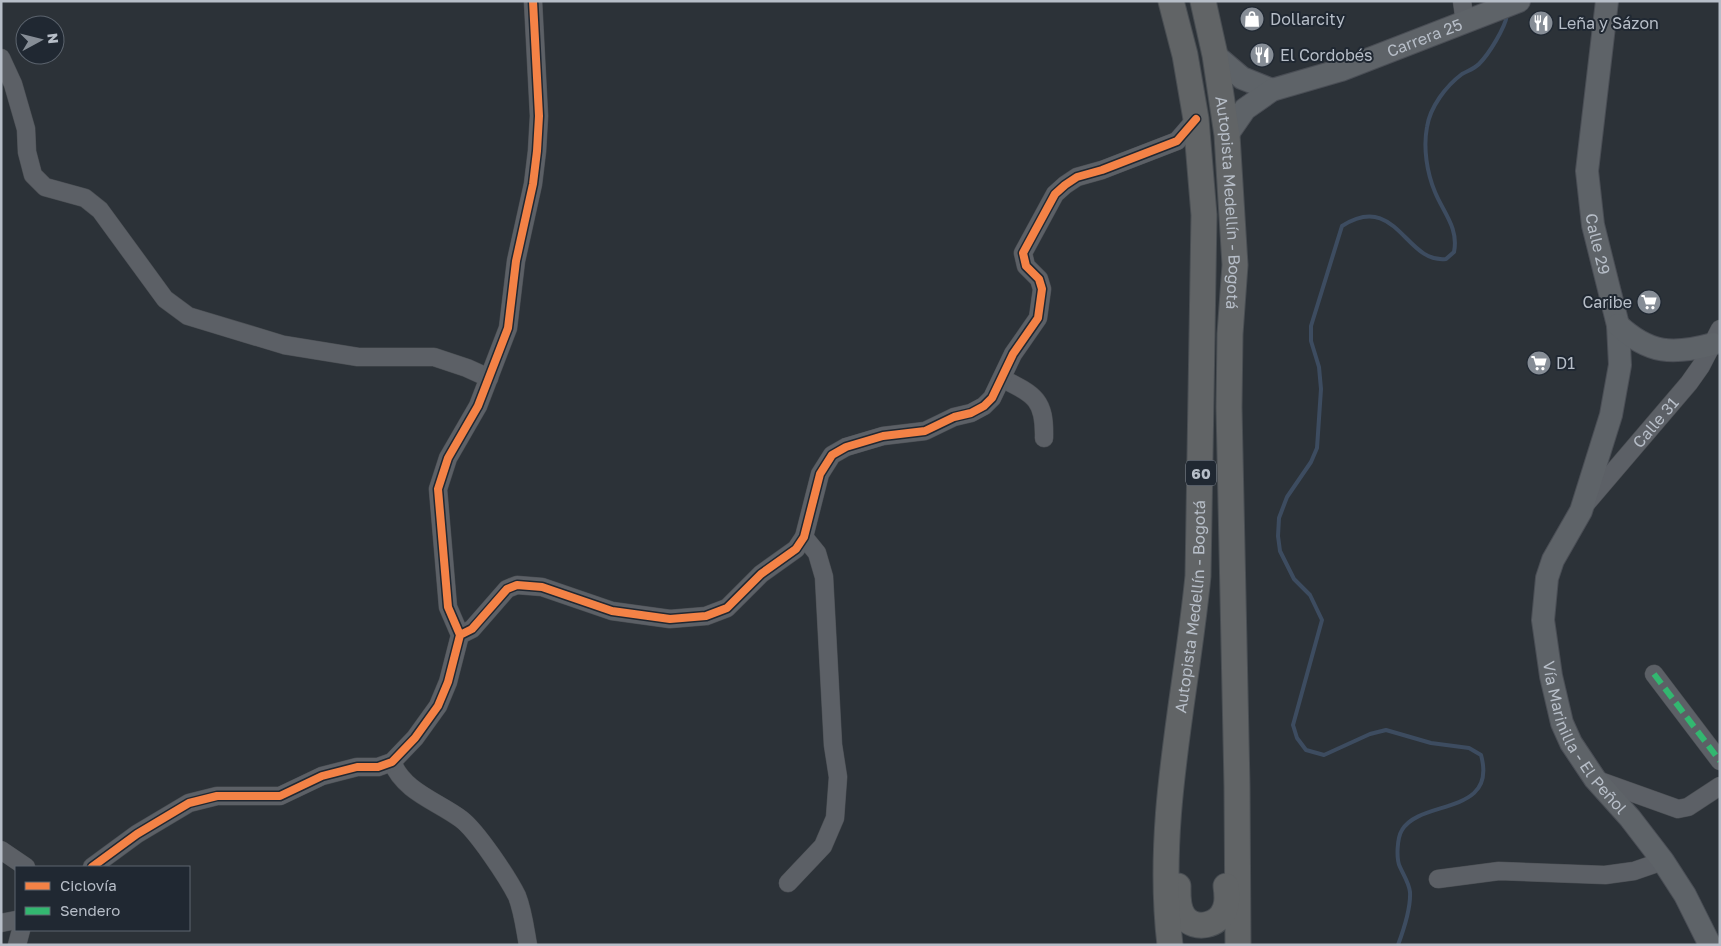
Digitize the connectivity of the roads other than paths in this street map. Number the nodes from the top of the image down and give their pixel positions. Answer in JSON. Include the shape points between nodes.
{"nodes":[{"id":1,"x":534,"y":1,"type":"edge"},
{"id":2,"x":1171,"y":1,"type":"edge"},
{"id":3,"x":1203,"y":1,"type":"edge"},
{"id":4,"x":1519,"y":1,"type":"edge"},
{"id":5,"x":1607,"y":1,"type":"edge"},
{"id":6,"x":1463,"y":12,"type":"edge"},
{"id":7,"x":1215,"y":55,"type":"junction"},
{"id":8,"x":1,"y":58,"type":"edge"},
{"id":9,"x":1272,"y":90,"type":"junction"},
{"id":10,"x":1196,"y":119,"type":"junction"},
{"id":11,"x":1227,"y":135,"type":"junction"},
{"id":12,"x":1618,"y":324,"type":"junction"},
{"id":13,"x":1716,"y":336,"type":"edge"},
{"id":14,"x":489,"y":378,"type":"junction"},
{"id":15,"x":1002,"y":379,"type":"junction"},
{"id":16,"x":1044,"y":438,"type":"dead end"},
{"id":17,"x":1581,"y":511,"type":"junction"},
{"id":18,"x":804,"y":537,"type":"junction"},
{"id":19,"x":460,"y":635,"type":"junction"},
{"id":20,"x":1654,"y":674,"type":"dead end"},
{"id":21,"x":1175,"y":741,"type":"junction"},
{"id":22,"x":1720,"y":761,"type":"edge"},
{"id":23,"x":392,"y":762,"type":"junction"},
{"id":24,"x":1595,"y":779,"type":"junction"},
{"id":25,"x":1237,"y":786,"type":"junction"},
{"id":26,"x":1720,"y":786,"type":"edge"},
{"id":27,"x":1,"y":850,"type":"edge"},
{"id":28,"x":1663,"y":861,"type":"junction"},
{"id":29,"x":25,"y":866,"type":"edge"},
{"id":30,"x":93,"y":866,"type":"edge"},
{"id":31,"x":1438,"y":879,"type":"dead end"},
{"id":32,"x":788,"y":883,"type":"dead end"},
{"id":33,"x":15,"y":920,"type":"edge"},
{"id":34,"x":1,"y":923,"type":"edge"},
{"id":35,"x":21,"y":931,"type":"edge"},
{"id":36,"x":17,"y":945,"type":"edge"},
{"id":37,"x":528,"y":945,"type":"edge"},
{"id":38,"x":1170,"y":945,"type":"edge"},
{"id":39,"x":1238,"y":945,"type":"edge"},
{"id":40,"x":1710,"y":945,"type":"edge"}],
"edges":[{"from":1,"to":14,"type":"street","via":[[539,116],[537,151],[516,261],[508,328]]},
{"from":2,"to":10,"type":"highway","name":"Autopista Medellín - Bogotá","number":"60","via":[[1185,55]]},
{"from":3,"to":7,"type":"highway","name":"Autopista Medellín - Bogotá","number":"60"},
{"from":4,"to":6,"type":"main road","name":"Carrera 25","via":[[1497,10]]},
{"from":5,"to":12,"type":"main road","name":"Calle 29","via":[[1587,171],[1593,225]]},
{"from":6,"to":9,"type":"main road","name":"Carrera 25","via":[[1341,70]]},
{"from":7,"to":9,"type":"main road","via":[[1242,78]]},
{"from":7,"to":11,"type":"highway","name":"Autopista Medellín - Bogotá","number":"60"},
{"from":8,"to":14,"type":"street","via":[[13,84],[26,129],[33,175],[45,187],[85,198],[100,210],[165,299],[188,316],[284,345],[358,357],[434,357]]},
{"from":9,"to":11,"type":"main road","name":"Carrera 25","via":[[1245,109]]},
{"from":10,"to":15,"type":"street","via":[[1177,142],[1077,177],[1055,194],[1023,253],[1026,266],[1039,279],[1042,289],[1038,318],[1013,354]]},
{"from":10,"to":21,"type":"highway","name":"Autopista Medellín - Bogotá","number":"60","via":[[1204,215],[1201,518],[1192,634]]},
{"from":11,"to":25,"type":"highway","name":"Autopista Medellín - Bogotá","number":"60","via":[[1235,265],[1229,406]]},
{"from":12,"to":13,"type":"main road","via":[[1633,338],[1671,351],[1685,350]]},
{"from":12,"to":17,"type":"main road","name":"Calle 29","via":[[1620,365],[1616,392]]},
{"from":13,"to":17,"type":"street","name":"Calle 31","via":[[1689,383]]},
{"from":14,"to":19,"type":"street","via":[[478,406],[448,458],[438,488],[448,607]]},
{"from":15,"to":16,"type":"street","via":[[1025,390],[1040,404]]},
{"from":15,"to":18,"type":"street","via":[[988,402],[971,413],[925,431],[883,436],[846,447],[832,455],[820,474]]},
{"from":17,"to":24,"type":"main road","name":"Vía Marinilla - El Peñol","via":[[1553,560],[1547,578],[1542,620],[1562,723],[1570,743]]},
{"from":18,"to":19,"type":"street","via":[[796,549],[761,574],[717,614],[670,619],[640,615],[612,610],[542,587],[517,585],[506,589],[472,629]]},
{"from":18,"to":32,"type":"street","via":[[817,553],[824,577],[833,745],[838,777],[835,818],[823,846]]},
{"from":19,"to":23,"type":"street","via":[[438,706],[415,738]]},
{"from":20,"to":22,"type":"street"},
{"from":21,"to":25,"type":"highway","via":[[1186,767],[1178,840],[1178,900],[1179,909],[1192,924],[1211,925],[1221,918],[1227,905],[1226,811]]},
{"from":21,"to":38,"type":"highway","name":"Autopista Medellín - Bogotá","number":"60","via":[[1166,840]]},
{"from":23,"to":30,"type":"street","via":[[329,774],[280,796],[216,796],[189,803],[137,834]]},
{"from":23,"to":37,"type":"street","via":[[396,773],[409,786],[462,819],[475,832],[516,896]]},
{"from":24,"to":26,"type":"street","via":[[1678,809],[1688,807]]},
{"from":24,"to":28,"type":"main road","name":"Vía Marinilla - El Peñol"},
{"from":25,"to":39,"type":"highway","name":"Autopista Medellín - Bogotá","number":"60"},
{"from":27,"to":29,"type":"street"},
{"from":28,"to":31,"type":"street","via":[[1634,872],[1605,875],[1499,871]]},
{"from":28,"to":40,"type":"main road","name":"Vía Marinilla - El Peñol","via":[[1685,895]]},
{"from":33,"to":34,"type":"street"},
{"from":35,"to":36,"type":"street"}]}
